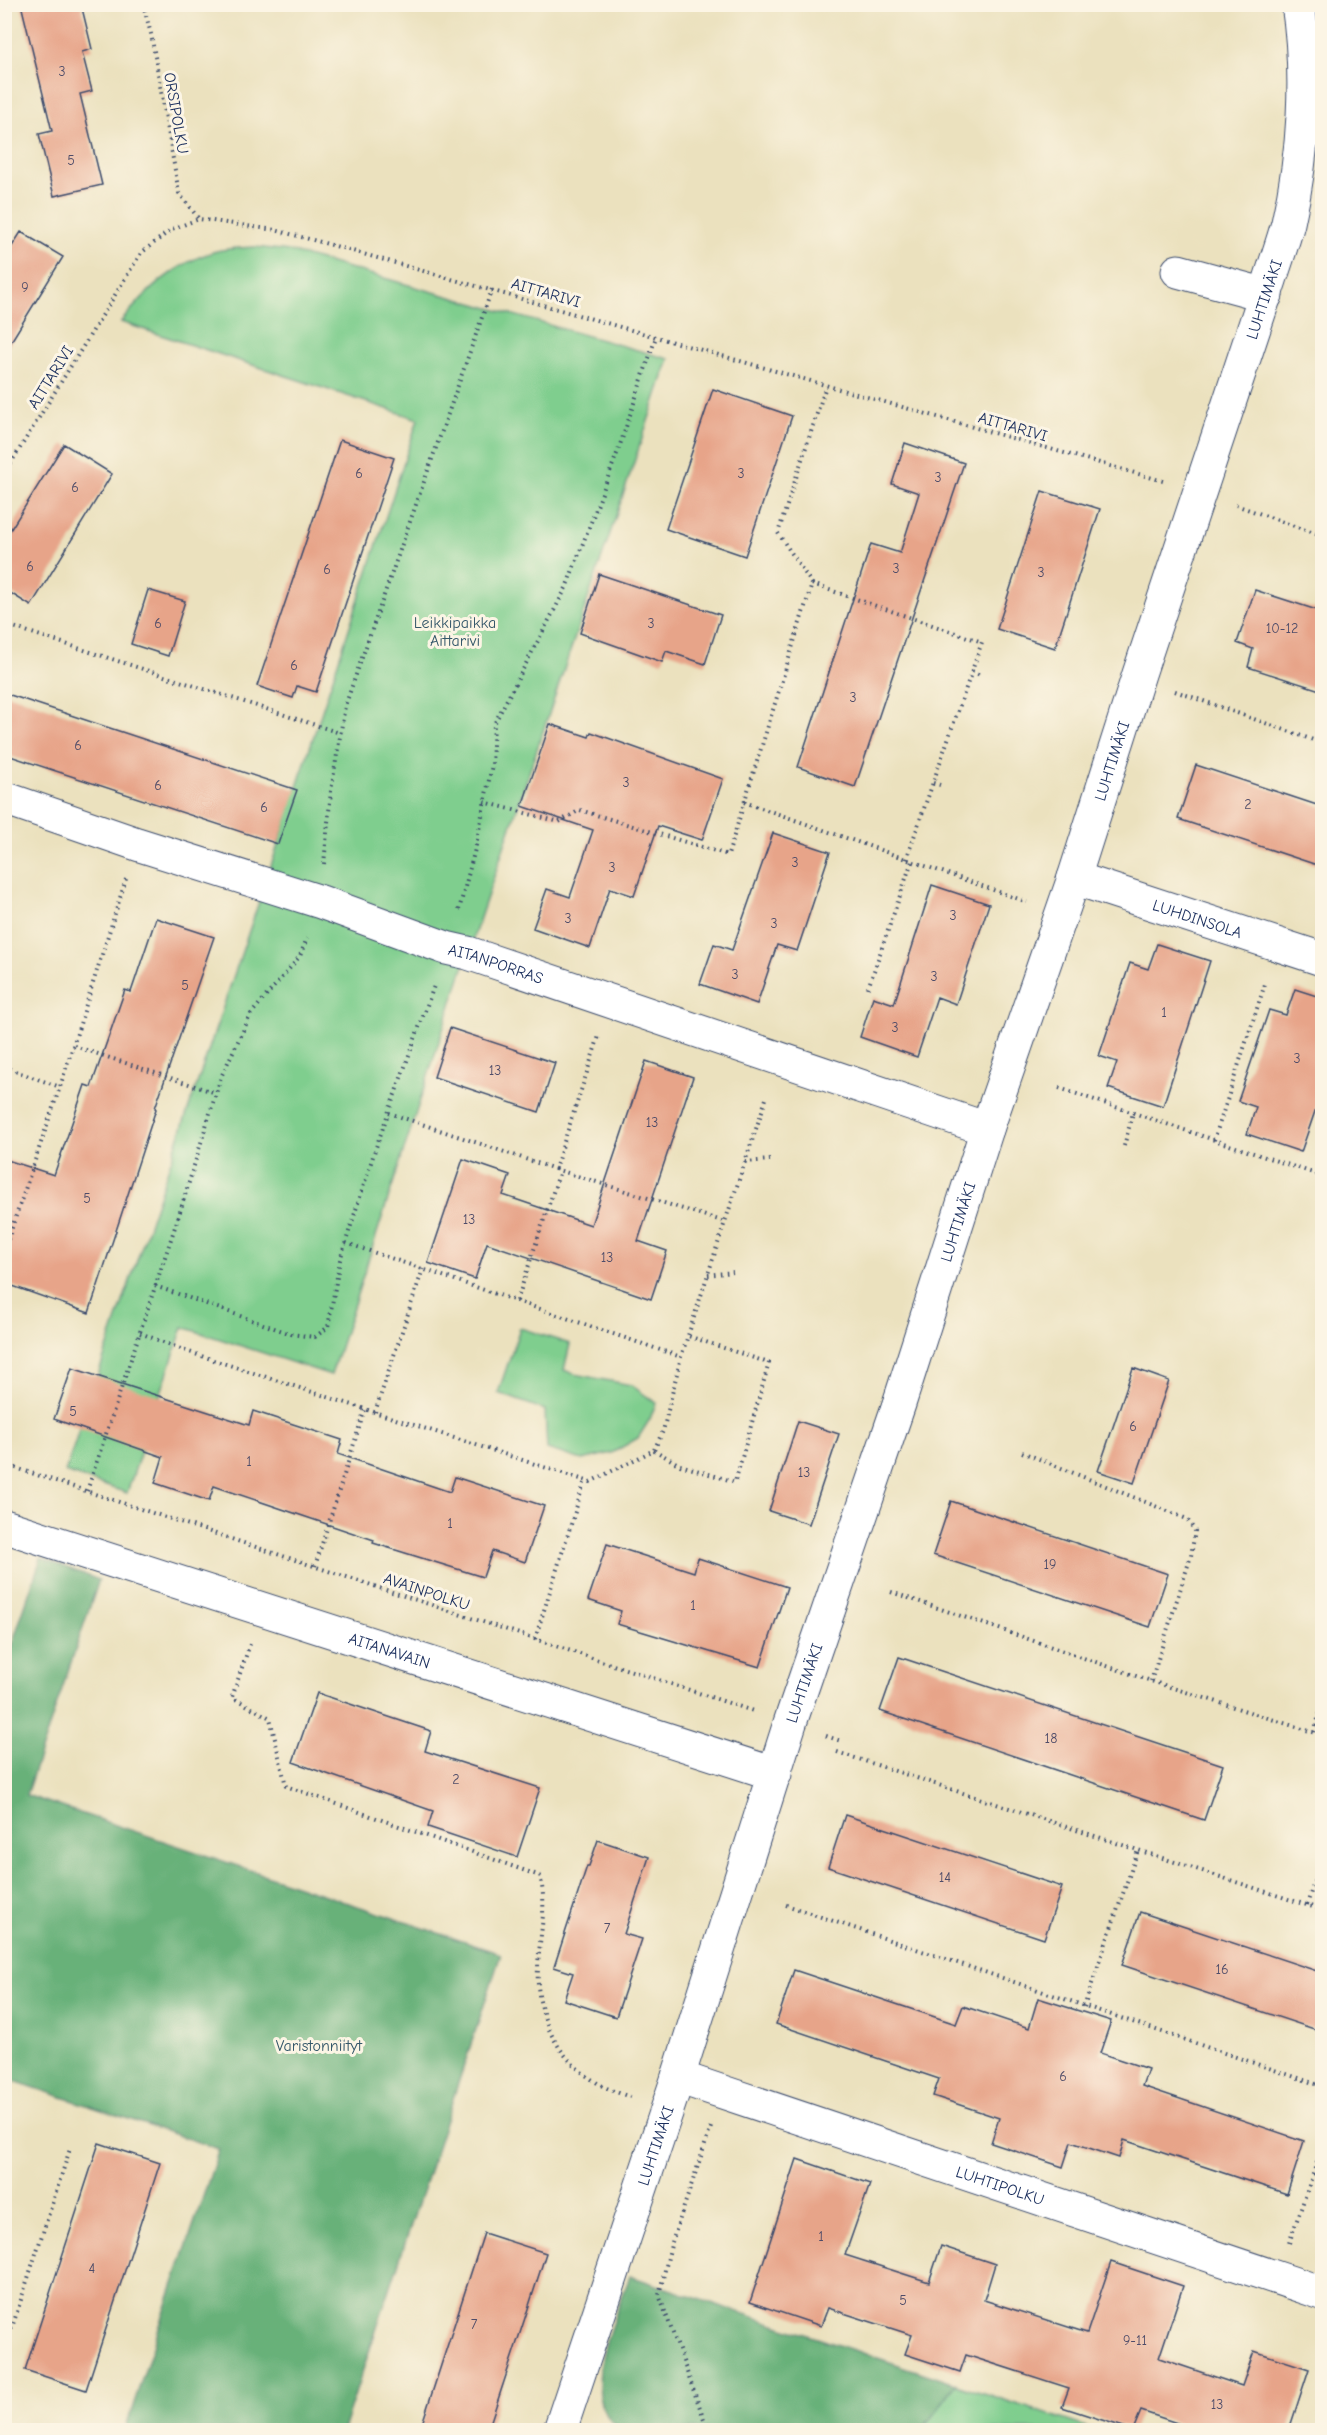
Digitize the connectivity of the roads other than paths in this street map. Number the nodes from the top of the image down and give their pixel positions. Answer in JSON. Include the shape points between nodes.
{"nodes":[{"id":1,"x":1298,"y":4,"type":"edge"},
{"id":2,"x":1178,"y":271,"type":"dead end"},
{"id":3,"x":1266,"y":296,"type":"junction"},
{"id":4,"x":4,"y":798,"type":"edge"},
{"id":5,"x":1074,"y":878,"type":"junction"},
{"id":6,"x":1323,"y":959,"type":"edge"},
{"id":7,"x":987,"y":1130,"type":"junction"},
{"id":8,"x":4,"y":1526,"type":"edge"},
{"id":9,"x":775,"y":1774,"type":"junction"},
{"id":10,"x":678,"y":2077,"type":"junction"},
{"id":11,"x":1323,"y":2293,"type":"edge"},
{"id":12,"x":560,"y":2430,"type":"edge"}],
"edges":[{"from":1,"to":3,"type":"street","name":"LUHTIMÄKI","via":[[1303,65],[1298,166],[1288,223]]},
{"from":2,"to":3,"type":"street"},
{"from":3,"to":5,"type":"street","name":"LUHTIMÄKI"},
{"from":4,"to":7,"type":"street","name":"AITANPORRAS"},
{"from":5,"to":6,"type":"street","name":"LUHDINSOLA"},
{"from":5,"to":7,"type":"street","name":"LUHTIMÄKI"},
{"from":7,"to":9,"type":"street","name":"LUHTIMÄKI"},
{"from":8,"to":9,"type":"street","name":"AITANAVAIN"},
{"from":9,"to":10,"type":"street","name":"LUHTIMÄKI"},
{"from":10,"to":11,"type":"street","name":"LUHTIPOLKU"},
{"from":10,"to":12,"type":"street","name":"LUHTIMÄKI"}]}
